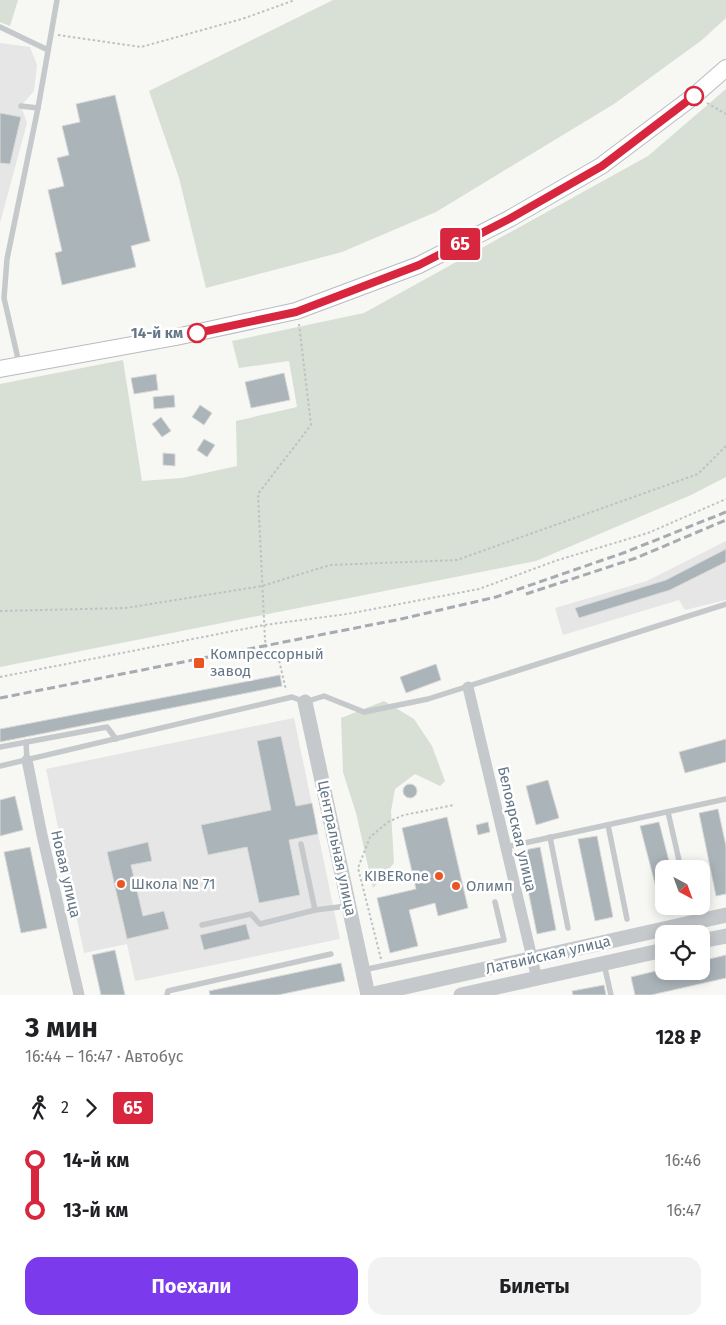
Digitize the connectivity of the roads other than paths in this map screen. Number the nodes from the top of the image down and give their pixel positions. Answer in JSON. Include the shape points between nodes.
{"nodes":[{"id":1,"x":57,"y":0,"type":"edge"},
{"id":2,"x":0,"y":27,"type":"edge"},
{"id":3,"x":48,"y":50,"type":"junction"},
{"id":4,"x":726,"y":68,"type":"edge"},
{"id":5,"x":21,"y":106,"type":"dead end"},
{"id":6,"x":38,"y":108,"type":"junction"},
{"id":7,"x":20,"y":366,"type":"junction"},
{"id":8,"x":0,"y":369,"type":"edge"},
{"id":9,"x":726,"y":604,"type":"edge"},
{"id":10,"x":468,"y":687,"type":"junction"},
{"id":11,"x":299,"y":700,"type":"junction"},
{"id":12,"x":116,"y":739,"type":"junction"},
{"id":13,"x":26,"y":742,"type":"junction"},
{"id":14,"x":0,"y":747,"type":"edge"},
{"id":15,"x":27,"y":760,"type":"junction"},
{"id":16,"x":0,"y":766,"type":"edge"},
{"id":17,"x":726,"y":800,"type":"edge"},
{"id":18,"x":668,"y":812,"type":"junction"},
{"id":19,"x":608,"y":825,"type":"junction"},
{"id":20,"x":550,"y":838,"type":"junction"},
{"id":21,"x":302,"y":844,"type":"dead end"},
{"id":22,"x":506,"y":847,"type":"junction"},
{"id":23,"x":679,"y":860,"type":"edge"},
{"id":24,"x":494,"y":902,"type":"dead end"},
{"id":25,"x":350,"y":906,"type":"junction"},
{"id":26,"x":315,"y":910,"type":"junction"},
{"id":27,"x":726,"y":915,"type":"edge"},
{"id":28,"x":627,"y":919,"type":"dead end"},
{"id":29,"x":202,"y":925,"type":"dead end"},
{"id":30,"x":568,"y":928,"type":"dead end"},
{"id":31,"x":726,"y":936,"type":"edge"},
{"id":32,"x":710,"y":939,"type":"edge"},
{"id":33,"x":655,"y":952,"type":"edge"},
{"id":34,"x":330,"y":954,"type":"dead end"},
{"id":35,"x":532,"y":958,"type":"junction"},
{"id":36,"x":604,"y":964,"type":"junction"},
{"id":37,"x":363,"y":970,"type":"junction"},
{"id":38,"x":537,"y":979,"type":"junction"},
{"id":39,"x":78,"y":995,"type":"edge"},
{"id":40,"x":167,"y":995,"type":"edge"},
{"id":41,"x":369,"y":995,"type":"edge"},
{"id":42,"x":461,"y":995,"type":"edge"},
{"id":43,"x":611,"y":995,"type":"edge"}],
"edges":[{"from":1,"to":3,"type":"lane"},
{"from":2,"to":3,"type":"lane"},
{"from":3,"to":6,"type":"lane"},
{"from":4,"to":7,"type":"main road","via":[[602,166],[419,265],[296,312]]},
{"from":5,"to":6,"type":"lane"},
{"from":6,"to":7,"type":"lane","via":[[6,259],[4,298]]},
{"from":7,"to":8,"type":"main road"},
{"from":9,"to":10,"type":"lane"},
{"from":10,"to":11,"type":"lane","via":[[364,712],[324,696]]},
{"from":10,"to":22,"type":"street","name":"Белоярская улица"},
{"from":11,"to":12,"type":"lane"},
{"from":11,"to":25,"type":"street","name":"Центральная улица"},
{"from":12,"to":13,"type":"lane","via":[[107,727]]},
{"from":12,"to":15,"type":"lane"},
{"from":13,"to":14,"type":"lane"},
{"from":13,"to":15,"type":"lane"},
{"from":15,"to":16,"type":"lane"},
{"from":15,"to":39,"type":"street","name":"Новая улица"},
{"from":17,"to":18,"type":"lane"},
{"from":18,"to":19,"type":"lane"},
{"from":18,"to":23,"type":"lane"},
{"from":19,"to":20,"type":"lane"},
{"from":19,"to":28,"type":"lane"},
{"from":20,"to":22,"type":"lane"},
{"from":20,"to":30,"type":"lane"},
{"from":21,"to":26,"type":"lane"},
{"from":22,"to":35,"type":"street","name":"Белоярская улица"},
{"from":24,"to":37,"type":"lane","via":[[504,940]]},
{"from":25,"to":26,"type":"lane"},
{"from":25,"to":37,"type":"street","name":"Центральная улица"},
{"from":26,"to":29,"type":"lane","via":[[260,924],[251,914]]},
{"from":27,"to":35,"type":"street","name":"Латвийская улица"},
{"from":31,"to":32,"type":"street"},
{"from":33,"to":36,"type":"street","name":"Латвийская улица"},
{"from":34,"to":40,"type":"lane","via":[[168,991]]},
{"from":35,"to":38,"type":"street","name":"Белоярская улица"},
{"from":35,"to":41,"type":"street","name":"Латвийская улица"},
{"from":36,"to":38,"type":"street","name":"Латвийская улица"},
{"from":36,"to":43,"type":"lane"},
{"from":37,"to":41,"type":"street","name":"Центральная улица"},
{"from":38,"to":42,"type":"street","name":"Латвийская улица"}]}
